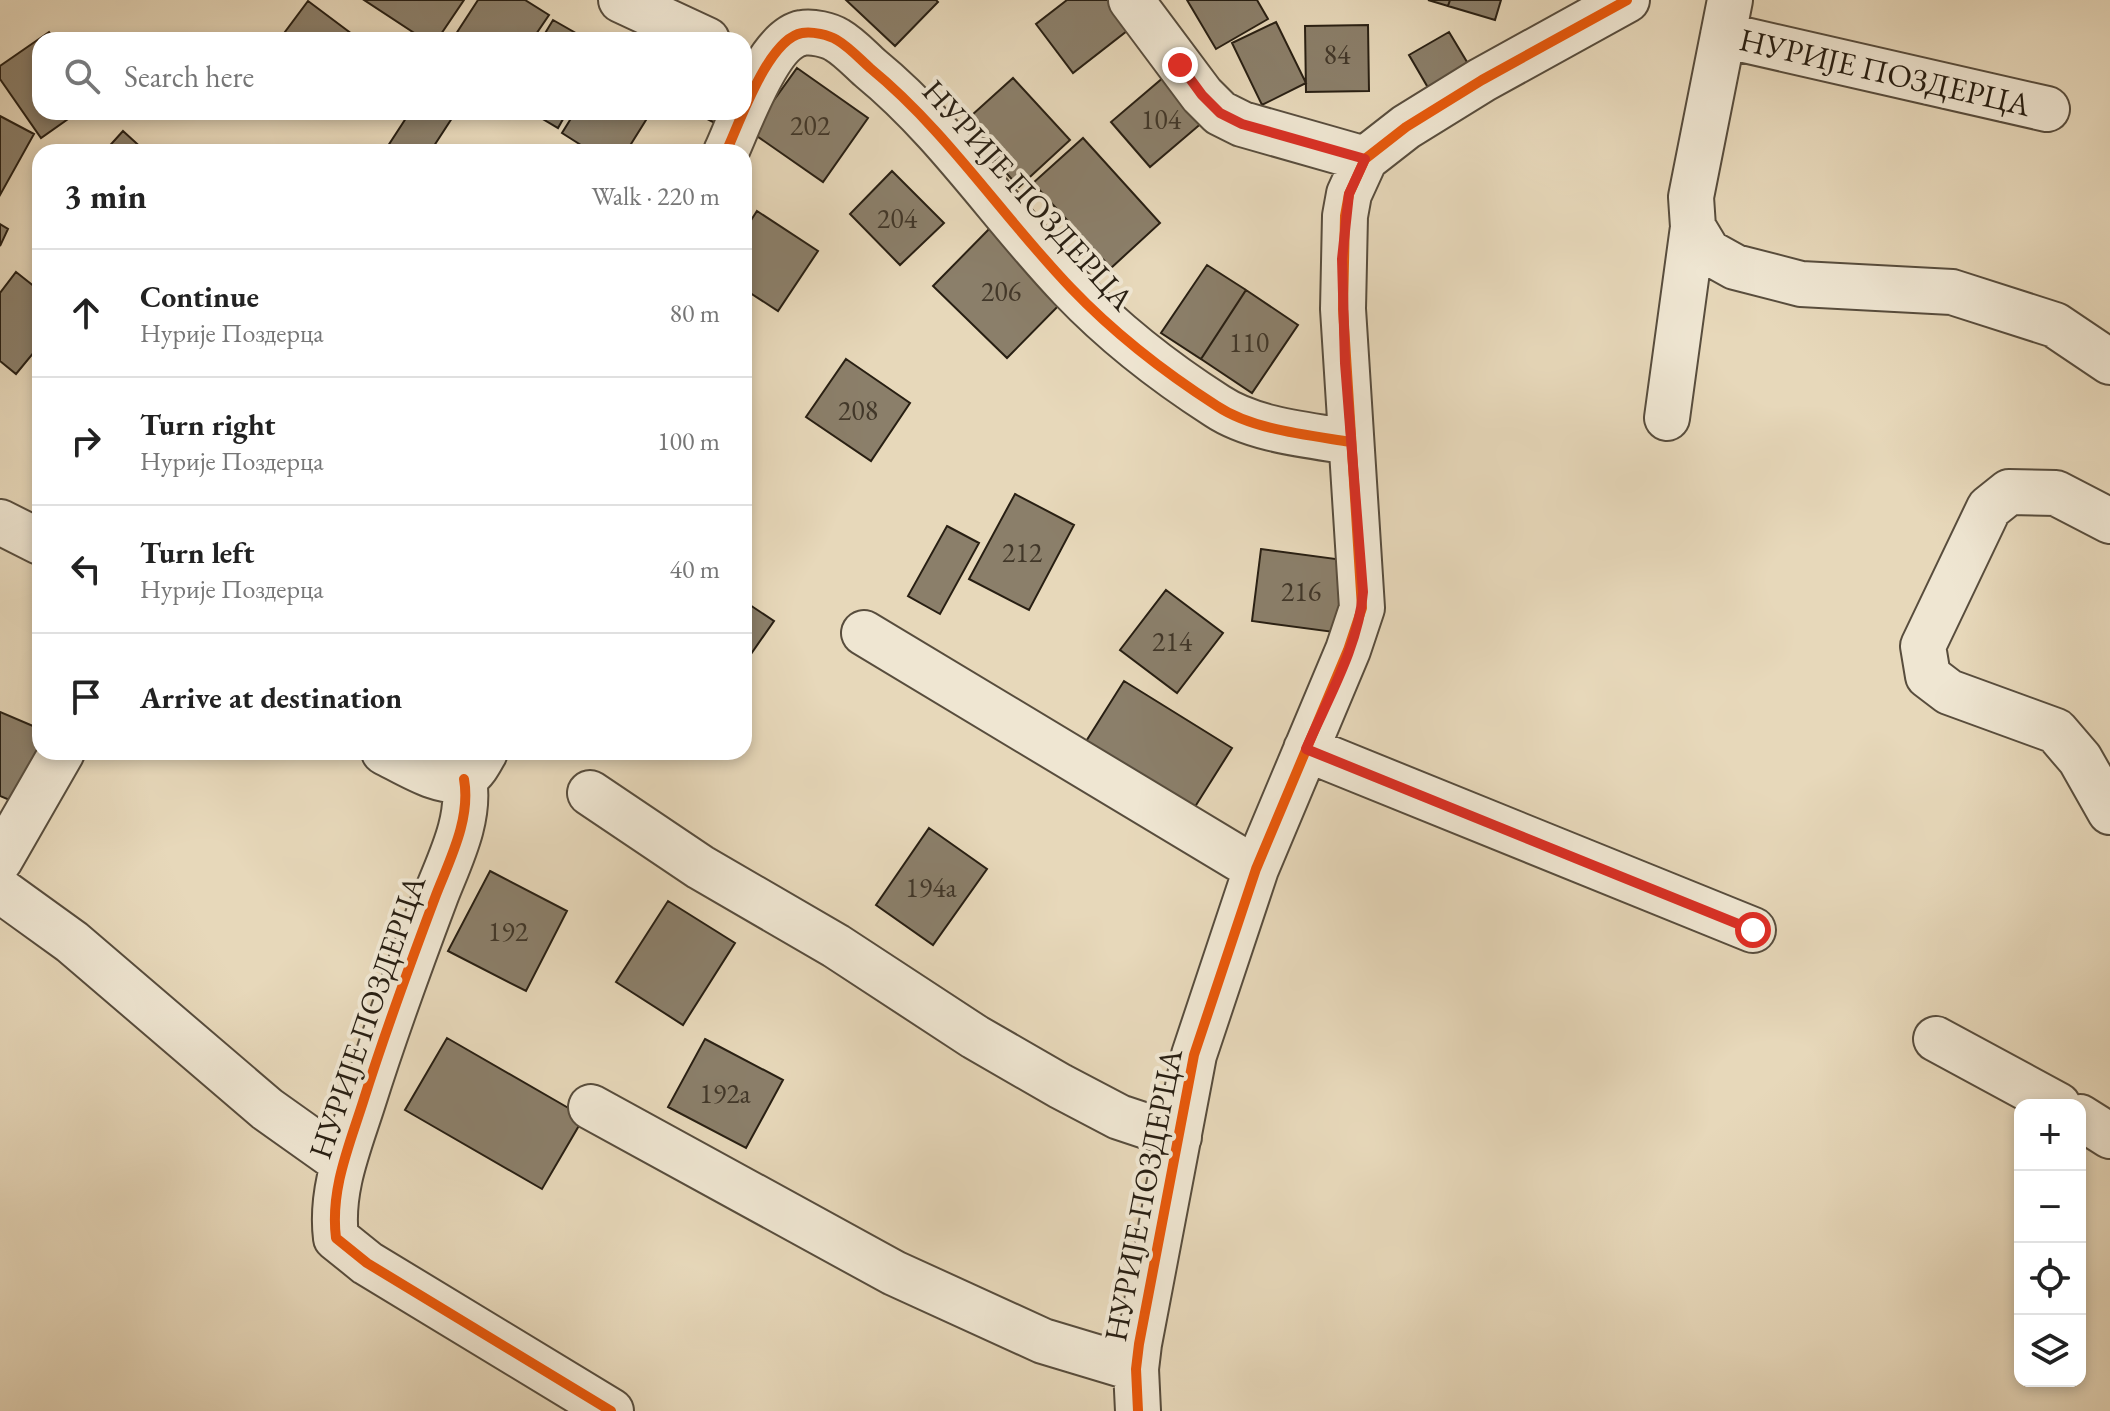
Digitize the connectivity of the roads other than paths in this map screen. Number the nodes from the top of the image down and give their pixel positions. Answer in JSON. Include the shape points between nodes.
{"nodes":[{"id":1,"x":621,"y":0,"type":"edge"},
{"id":2,"x":1131,"y":0,"type":"edge"},
{"id":3,"x":1627,"y":0,"type":"edge"},
{"id":4,"x":1726,"y":18,"type":"edge"},
{"id":5,"x":690,"y":32,"type":"edge"},
{"id":6,"x":754,"y":62,"type":"edge"},
{"id":7,"x":2047,"y":109,"type":"dead end"},
{"id":8,"x":736,"y":120,"type":"edge"},
{"id":9,"x":728,"y":144,"type":"edge"},
{"id":10,"x":1365,"y":159,"type":"junction"},
{"id":11,"x":1700,"y":239,"type":"junction"},
{"id":12,"x":2110,"y":362,"type":"edge"},
{"id":13,"x":1667,"y":418,"type":"dead end"},
{"id":14,"x":1351,"y":442,"type":"junction"},
{"id":15,"x":2110,"y":521,"type":"edge"},
{"id":16,"x":0,"y":522,"type":"edge"},
{"id":17,"x":32,"y":538,"type":"edge"},
{"id":18,"x":864,"y":633,"type":"dead end"},
{"id":19,"x":1306,"y":749,"type":"junction"},
{"id":20,"x":57,"y":760,"type":"edge"},
{"id":21,"x":401,"y":760,"type":"edge"},
{"id":22,"x":474,"y":766,"type":"edge"},
{"id":23,"x":590,"y":793,"type":"dead end"},
{"id":24,"x":2110,"y":812,"type":"edge"},
{"id":25,"x":0,"y":860,"type":"edge"},
{"id":26,"x":1256,"y":869,"type":"junction"},
{"id":27,"x":0,"y":890,"type":"edge"},
{"id":28,"x":1753,"y":930,"type":"dead end"},
{"id":29,"x":1936,"y":1039,"type":"dead end"},
{"id":30,"x":2047,"y":1099,"type":"edge"},
{"id":31,"x":591,"y":1107,"type":"dead end"},
{"id":32,"x":2086,"y":1121,"type":"edge"},
{"id":33,"x":2110,"y":1136,"type":"edge"},
{"id":34,"x":1179,"y":1137,"type":"junction"},
{"id":35,"x":343,"y":1163,"type":"junction"},
{"id":36,"x":1137,"y":1390,"type":"edge"},
{"id":37,"x":611,"y":1411,"type":"edge"}],
"edges":[{"from":1,"to":5,"type":"street"},
{"from":2,"to":10,"type":"street","via":[[1220,113]]},
{"from":3,"to":10,"type":"street","name":"НУРИЈЕ ПОЗДЕРЦА","via":[[1482,80]]},
{"from":4,"to":7,"type":"street","name":"НУРИЈЕ ПОЗДЕРЦА"},
{"from":4,"to":11,"type":"street","name":"НУРИЈЕ ПОЗДЕРЦА","via":[[1691,197]]},
{"from":6,"to":14,"type":"street","name":"НУРИЈЕ ПОЗДЕРЦА","via":[[803,32],[837,40],[892,86],[1070,287],[1146,356],[1221,409],[1280,430]]},
{"from":8,"to":9,"type":"street","name":"НУРИЈЕ ПОЗДЕРЦА"},
{"from":10,"to":14,"type":"street","name":"НУРИЈЕ ПОЗДЕРЦА","via":[[1349,194],[1342,259]]},
{"from":11,"to":12,"type":"street","via":[[1735,267],[1801,284],[1952,292],[2055,325]]},
{"from":11,"to":13,"type":"street","name":"НУРИЈЕ ПОЗДЕРЦА"},
{"from":14,"to":19,"type":"street","name":"НУРИЈЕ ПОЗДЕРЦА","via":[[1362,608]]},
{"from":15,"to":24,"type":"street","via":[[2056,493],[2009,492],[1989,508],[1923,646],[1928,676],[1949,692],[2056,731],[2080,759]]},
{"from":16,"to":17,"type":"street"},
{"from":18,"to":26,"type":"street"},
{"from":19,"to":26,"type":"street","name":"НУРИЈЕ ПОЗДЕРЦА"},
{"from":19,"to":28,"type":"street"},
{"from":20,"to":25,"type":"street"},
{"from":21,"to":22,"type":"street","name":"НУРИЈЕ ПОЗДЕРЦА","via":[[442,780]]},
{"from":22,"to":35,"type":"street","name":"НУРИЈЕ ПОЗДЕРЦА","via":[[457,840],[384,1034]]},
{"from":23,"to":34,"type":"street","via":[[987,1044],[1119,1117]]},
{"from":26,"to":34,"type":"street","name":"НУРИЈЕ ПОЗДЕРЦА","via":[[1194,1055]]},
{"from":27,"to":35,"type":"street","via":[[72,942],[267,1109]]},
{"from":29,"to":30,"type":"street"},
{"from":31,"to":36,"type":"street","via":[[894,1273]]},
{"from":32,"to":33,"type":"street"},
{"from":34,"to":36,"type":"street","name":"НУРИЈЕ ПОЗДЕРЦА"},
{"from":35,"to":37,"type":"street","name":"НУРИЈЕ ПОЗДЕРЦА","via":[[333,1217],[336,1238],[367,1263]]}]}
